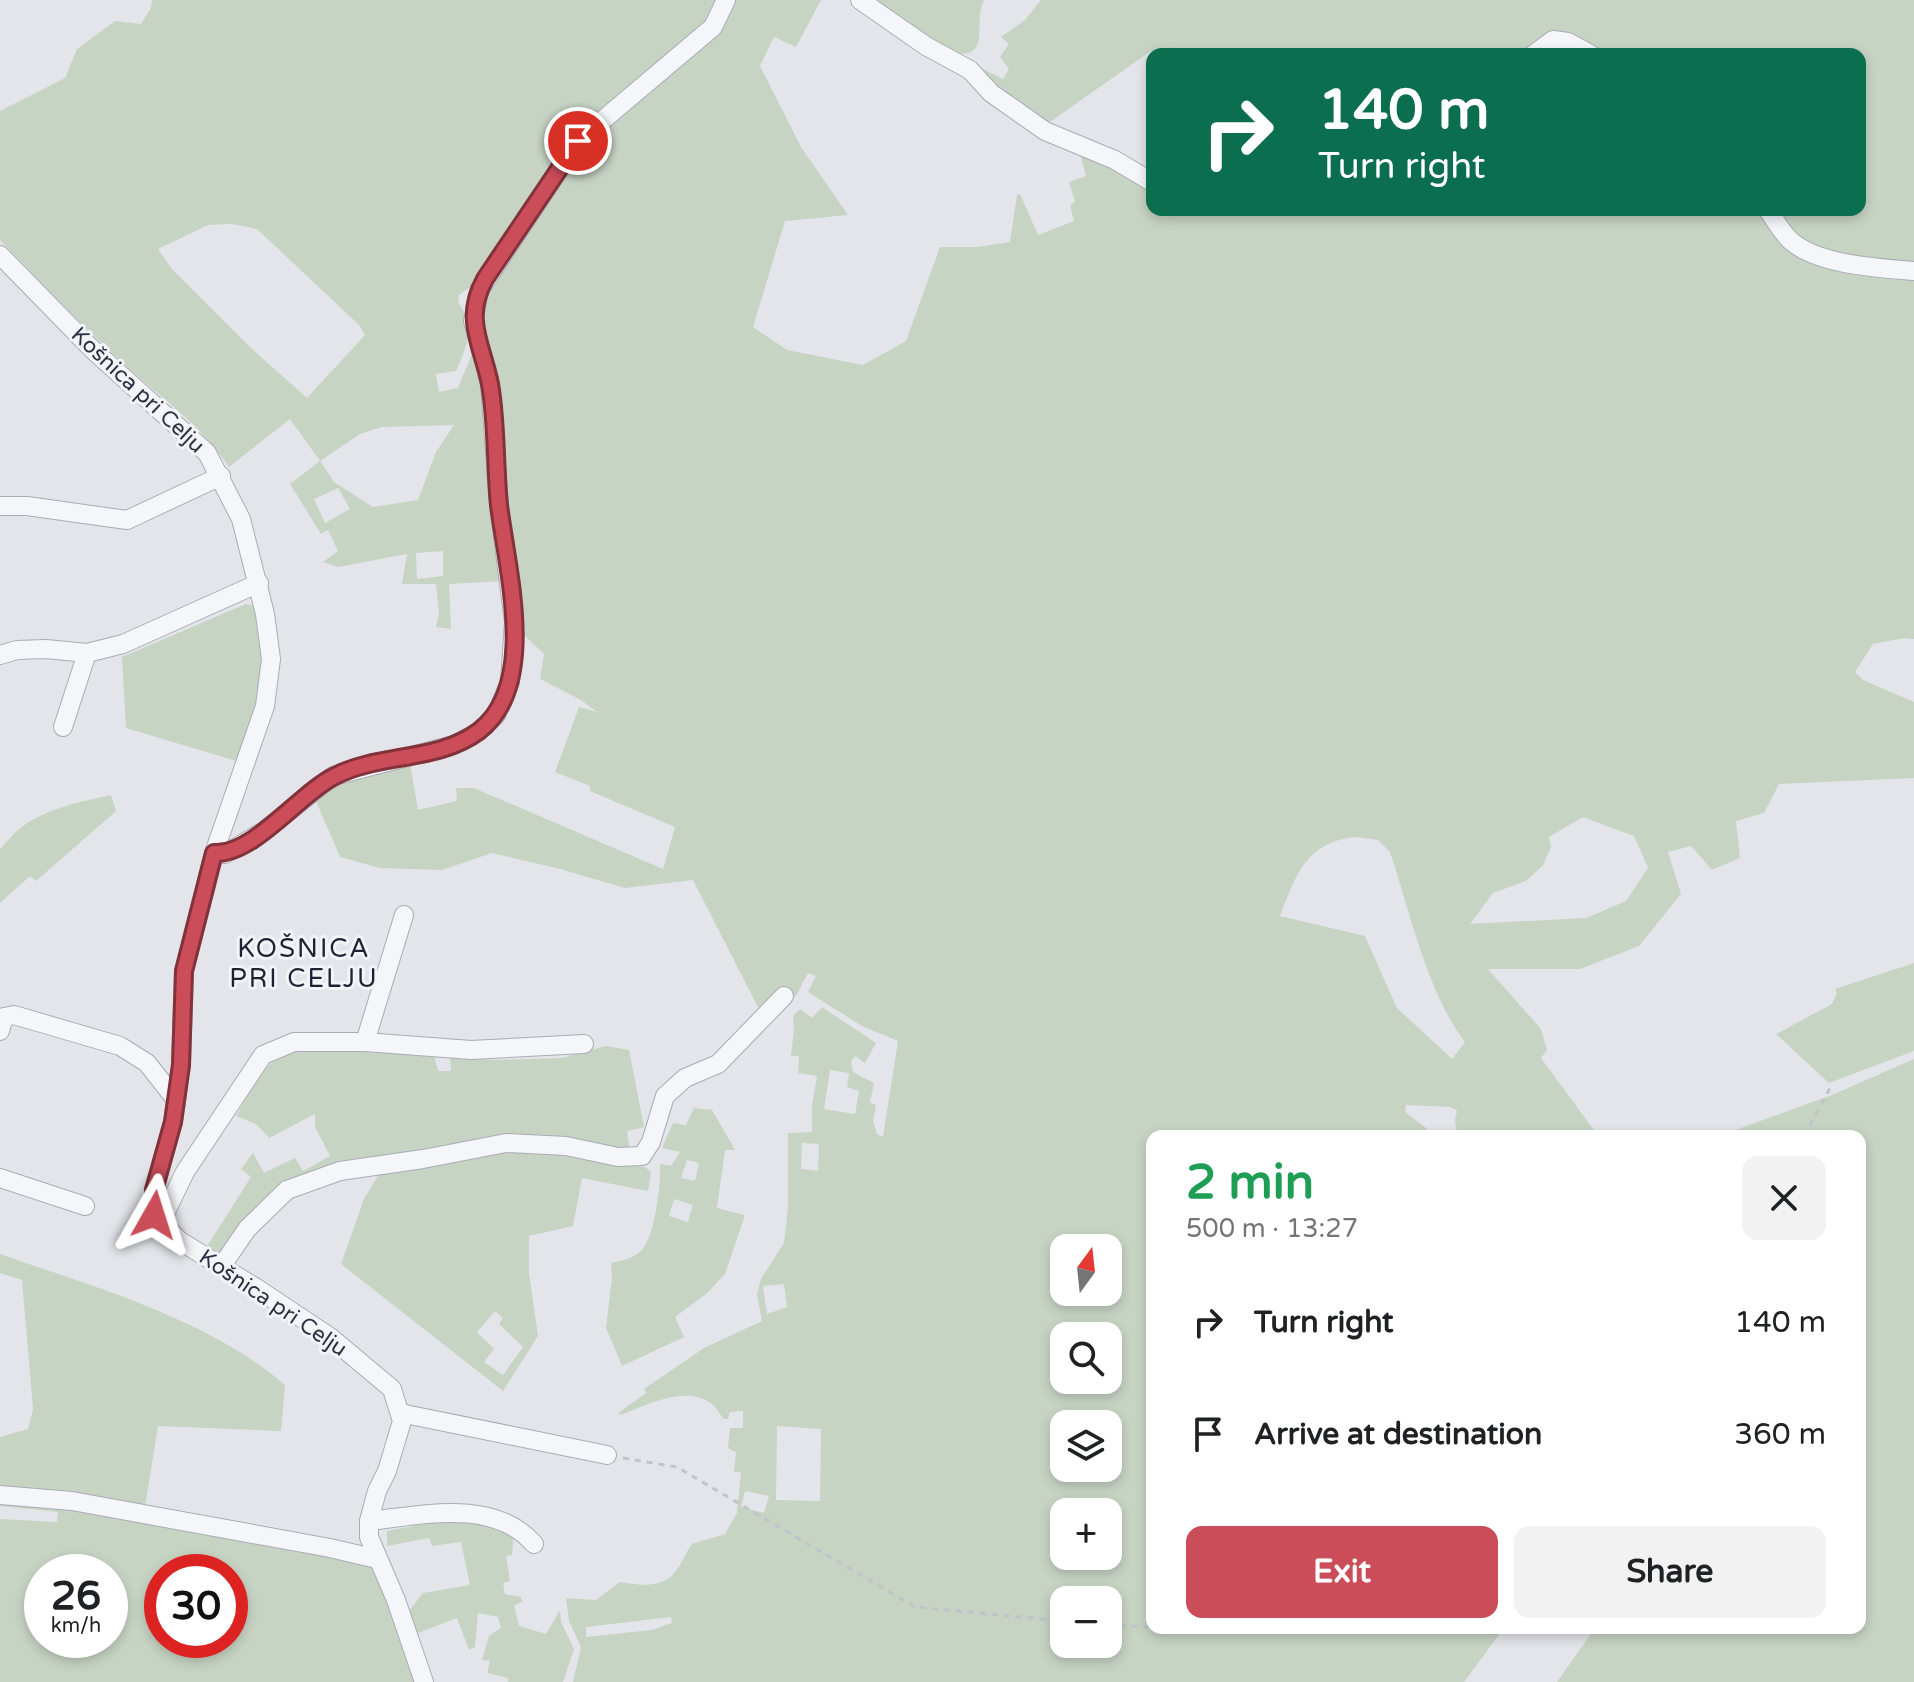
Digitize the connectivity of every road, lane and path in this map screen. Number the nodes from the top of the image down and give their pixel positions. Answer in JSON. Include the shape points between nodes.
{"nodes":[{"id":1,"x":726,"y":0,"type":"edge"},
{"id":2,"x":860,"y":0,"type":"edge"},
{"id":3,"x":1542,"y":48,"type":"edge"},
{"id":4,"x":1579,"y":48,"type":"edge"},
{"id":5,"x":1146,"y":178,"type":"edge"},
{"id":6,"x":1772,"y":216,"type":"edge"},
{"id":7,"x":0,"y":255,"type":"edge"},
{"id":8,"x":1914,"y":271,"type":"edge"},
{"id":9,"x":221,"y":476,"type":"junction"},
{"id":10,"x":0,"y":506,"type":"edge"},
{"id":11,"x":259,"y":583,"type":"junction"},
{"id":12,"x":87,"y":653,"type":"junction"},
{"id":13,"x":0,"y":655,"type":"edge"},
{"id":14,"x":63,"y":727,"type":"dead end"},
{"id":15,"x":214,"y":853,"type":"junction"},
{"id":16,"x":404,"y":915,"type":"dead end"},
{"id":17,"x":784,"y":996,"type":"dead end"},
{"id":18,"x":0,"y":1031,"type":"edge"},
{"id":19,"x":365,"y":1042,"type":"junction"},
{"id":20,"x":584,"y":1044,"type":"dead end"},
{"id":21,"x":1830,"y":1088,"type":"dead end"},
{"id":22,"x":176,"y":1100,"type":"junction"},
{"id":23,"x":1807,"y":1130,"type":"edge"},
{"id":24,"x":0,"y":1178,"type":"edge"},
{"id":25,"x":85,"y":1206,"type":"dead end"},
{"id":26,"x":161,"y":1222,"type":"junction"},
{"id":27,"x":221,"y":1267,"type":"junction"},
{"id":28,"x":400,"y":1413,"type":"junction"},
{"id":29,"x":607,"y":1455,"type":"joint"},
{"id":30,"x":0,"y":1495,"type":"edge"},
{"id":31,"x":369,"y":1521,"type":"junction"},
{"id":32,"x":534,"y":1544,"type":"dead end"},
{"id":33,"x":377,"y":1559,"type":"junction"},
{"id":34,"x":1050,"y":1620,"type":"edge"},
{"id":35,"x":1122,"y":1626,"type":"edge"},
{"id":36,"x":1146,"y":1627,"type":"edge"},
{"id":37,"x":424,"y":1682,"type":"edge"}],
"edges":[{"from":1,"to":15,"type":"street","via":[[713,27],[578,141],[479,291],[473,321],[490,384],[514,622],[510,682],[496,715],[454,745],[333,776],[264,831],[225,854]]},
{"from":2,"to":5,"type":"street","via":[[970,70],[991,93],[1045,131]]},
{"from":3,"to":4,"type":"street","via":[[1553,40]]},
{"from":6,"to":8,"type":"street","via":[[1791,241],[1817,255]]},
{"from":7,"to":9,"type":"street","name":"Košnica pri Celju","via":[[92,349],[207,453]]},
{"from":9,"to":10,"type":"street","via":[[127,520]]},
{"from":9,"to":11,"type":"street","name":"Košnica pri Celju","via":[[241,519]]},
{"from":11,"to":12,"type":"street","via":[[123,644]]},
{"from":11,"to":15,"type":"street","name":"Košnica pri Celju","via":[[271,659],[265,706]]},
{"from":12,"to":13,"type":"street","via":[[46,649]]},
{"from":12,"to":14,"type":"street"},
{"from":15,"to":22,"type":"street","name":"Košnica pri Celju","via":[[184,971]]},
{"from":16,"to":19,"type":"street"},
{"from":17,"to":27,"type":"street","via":[[718,1064],[685,1078],[665,1096],[642,1156],[506,1143],[340,1171],[287,1190],[247,1229]]},
{"from":18,"to":22,"type":"street","via":[[4,1017],[14,1015],[120,1046],[147,1063]]},
{"from":19,"to":20,"type":"street","via":[[471,1050]]},
{"from":19,"to":26,"type":"street","via":[[294,1042],[263,1055],[185,1172]]},
{"from":21,"to":23,"type":"path"},
{"from":22,"to":26,"type":"street","name":"Košnica pri Celju","via":[[154,1190],[154,1215]]},
{"from":24,"to":25,"type":"street"},
{"from":26,"to":27,"type":"street","name":"Košnica pri Celju"},
{"from":27,"to":28,"type":"street","name":"Košnica pri Celju","via":[[330,1337],[392,1389]]},
{"from":28,"to":29,"type":"street"},
{"from":28,"to":31,"type":"street","via":[[402,1421]]},
{"from":29,"to":34,"type":"path","via":[[677,1467],[915,1607]]},
{"from":30,"to":33,"type":"street","via":[[72,1501]]},
{"from":31,"to":32,"type":"street","via":[[470,1513],[500,1519]]},
{"from":31,"to":33,"type":"street"},
{"from":33,"to":37,"type":"street"},
{"from":35,"to":36,"type":"path"}]}
